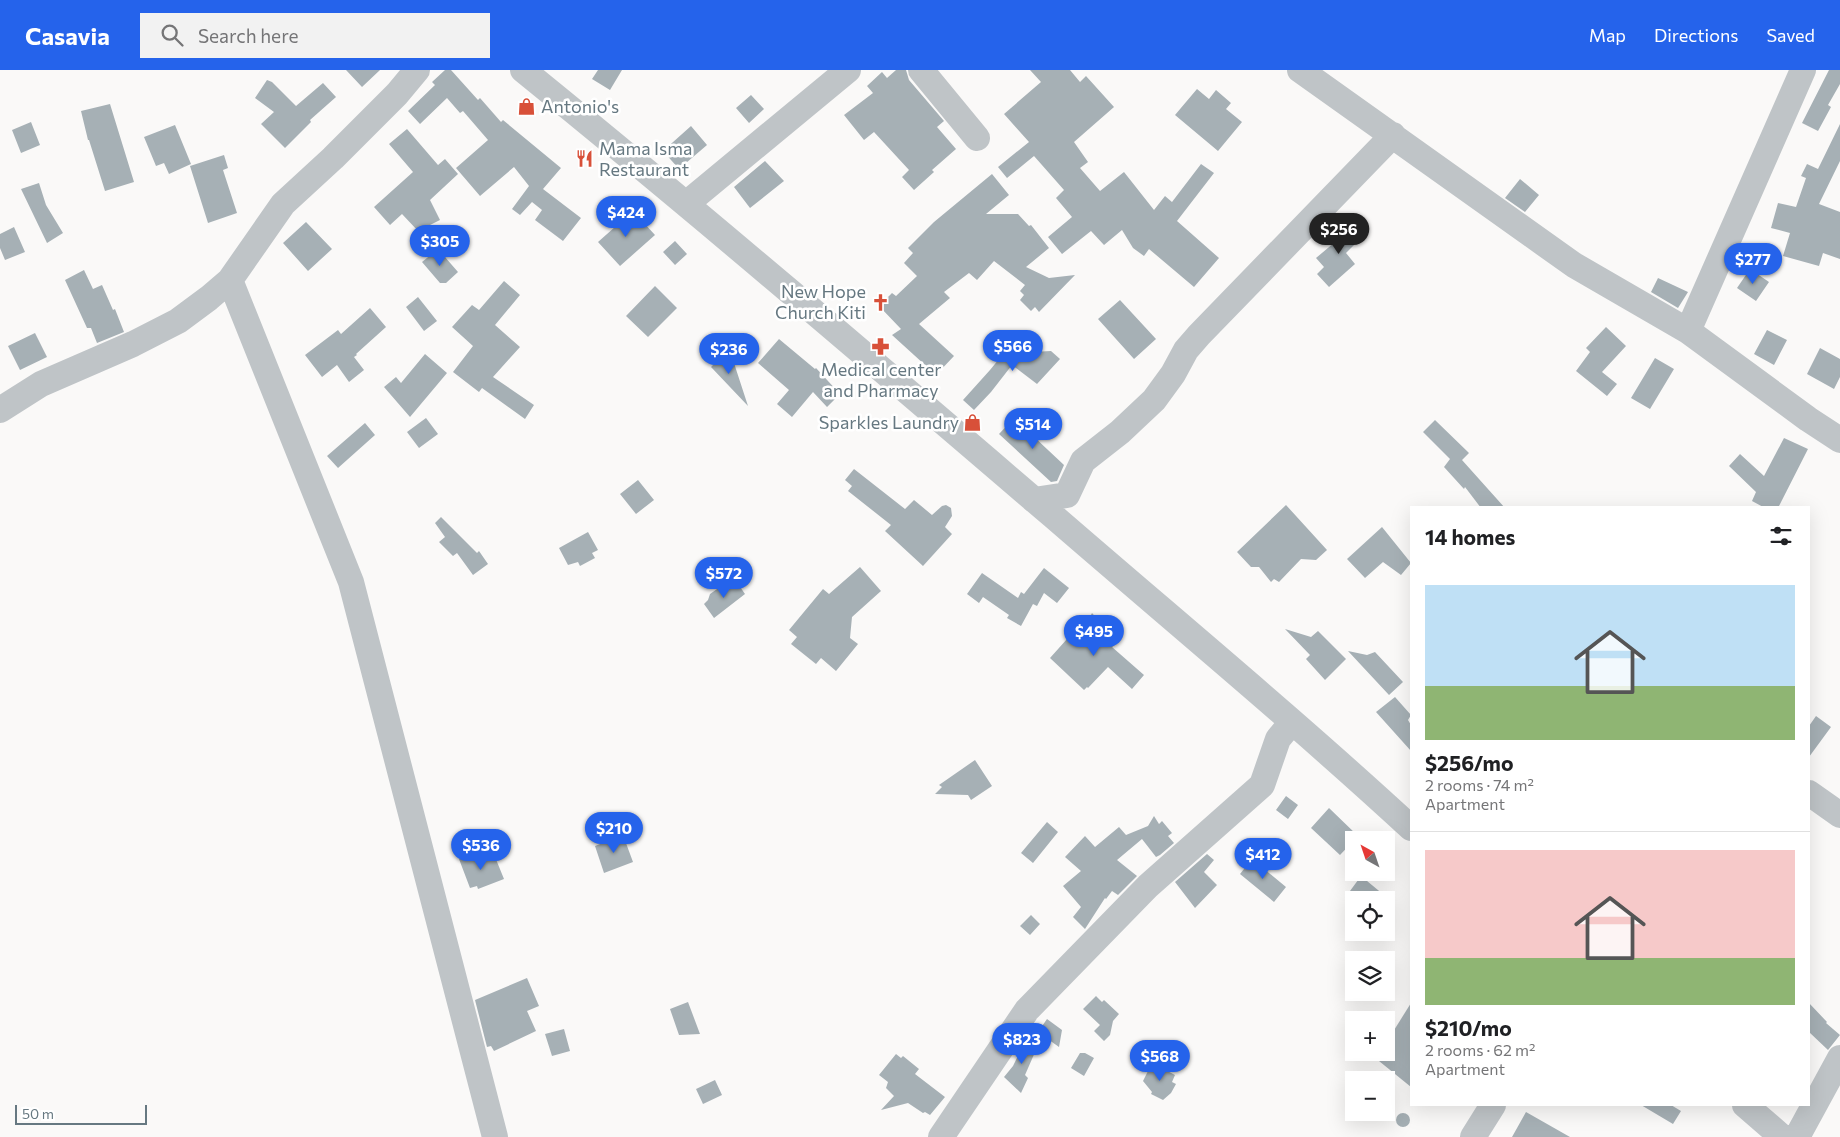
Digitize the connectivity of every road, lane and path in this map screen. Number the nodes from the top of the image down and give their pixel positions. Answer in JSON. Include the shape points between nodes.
{"nodes":[{"id":1,"x":417,"y":70,"type":"edge"},
{"id":2,"x":523,"y":70,"type":"edge"},
{"id":3,"x":848,"y":70,"type":"edge"},
{"id":4,"x":921,"y":70,"type":"edge"},
{"id":5,"x":1300,"y":70,"type":"edge"},
{"id":6,"x":1803,"y":70,"type":"edge"},
{"id":7,"x":1393,"y":136,"type":"junction"},
{"id":8,"x":977,"y":138,"type":"dead end"},
{"id":9,"x":686,"y":204,"type":"junction"},
{"id":10,"x":230,"y":280,"type":"junction"},
{"id":11,"x":1688,"y":331,"type":"junction"},
{"id":12,"x":0,"y":410,"type":"edge"},
{"id":13,"x":1840,"y":440,"type":"edge"},
{"id":14,"x":1034,"y":500,"type":"junction"},
{"id":15,"x":1292,"y":722,"type":"junction"},
{"id":16,"x":1810,"y":794,"type":"edge"},
{"id":17,"x":1840,"y":815,"type":"edge"},
{"id":18,"x":1410,"y":827,"type":"edge"},
{"id":19,"x":1840,"y":1058,"type":"edge"},
{"id":20,"x":1492,"y":1106,"type":"edge"},
{"id":21,"x":1746,"y":1106,"type":"edge"},
{"id":22,"x":495,"y":1137,"type":"edge"},
{"id":23,"x":941,"y":1137,"type":"edge"},
{"id":24,"x":1473,"y":1137,"type":"edge"},
{"id":25,"x":1782,"y":1137,"type":"edge"},
{"id":26,"x":1797,"y":1137,"type":"edge"}],
"edges":[{"from":1,"to":10,"type":"street","via":[[340,152],[283,204]]},
{"from":2,"to":9,"type":"street"},
{"from":3,"to":9,"type":"street"},
{"from":4,"to":8,"type":"street"},
{"from":5,"to":7,"type":"street"},
{"from":6,"to":11,"type":"street"},
{"from":7,"to":11,"type":"street","via":[[1574,265]]},
{"from":7,"to":14,"type":"street","via":[[1199,335],[1154,400],[1083,461],[1067,495]]},
{"from":9,"to":14,"type":"street"},
{"from":10,"to":12,"type":"street","via":[[178,321],[41,384]]},
{"from":10,"to":22,"type":"street","via":[[351,582]]},
{"from":11,"to":13,"type":"street"},
{"from":14,"to":15,"type":"street"},
{"from":15,"to":18,"type":"street"},
{"from":15,"to":23,"type":"street","via":[[1278,739],[1262,785],[1148,886],[1027,1010]]},
{"from":16,"to":17,"type":"street"},
{"from":19,"to":26,"type":"street"},
{"from":20,"to":24,"type":"street"},
{"from":21,"to":25,"type":"street"}]}
